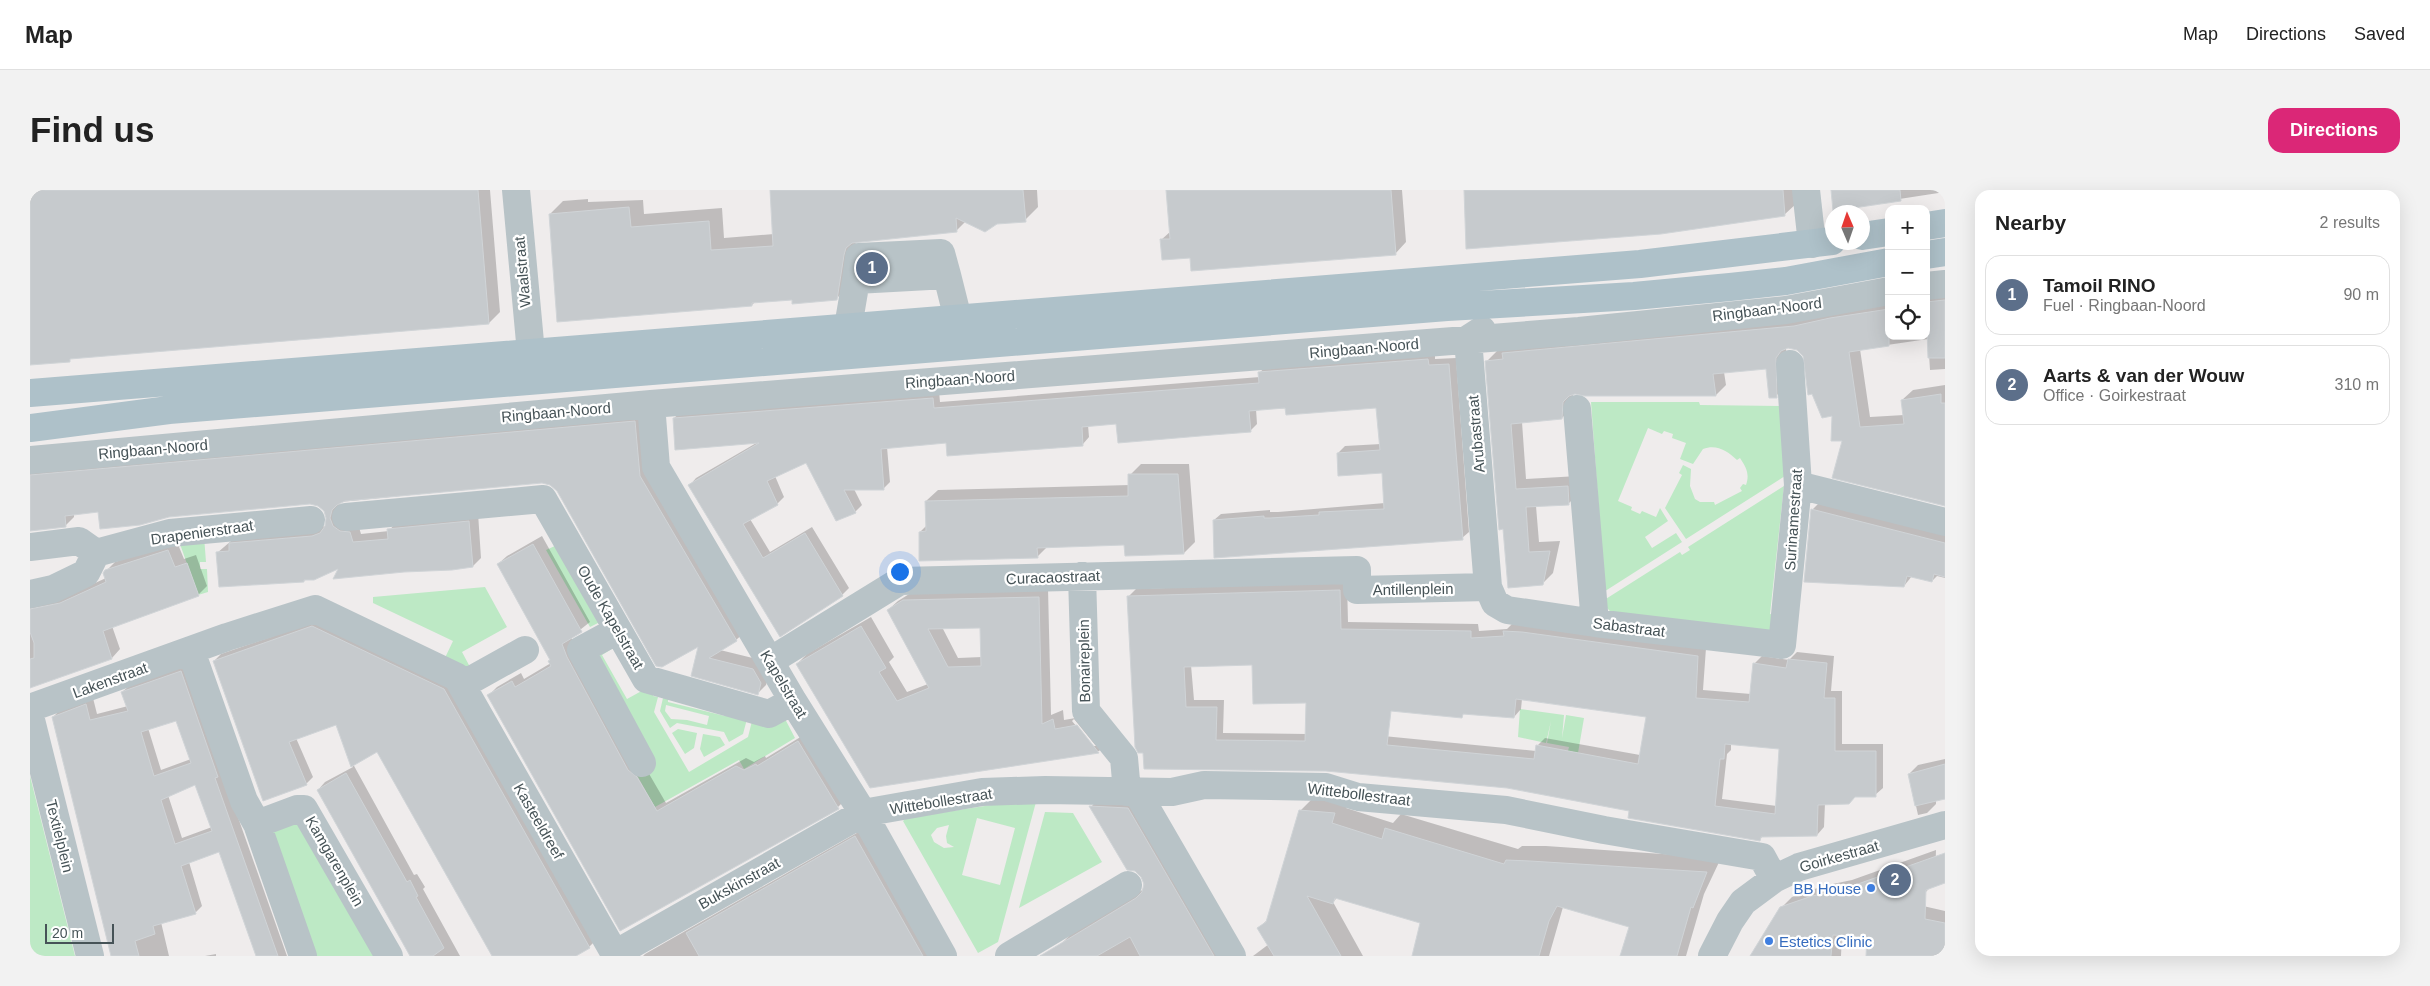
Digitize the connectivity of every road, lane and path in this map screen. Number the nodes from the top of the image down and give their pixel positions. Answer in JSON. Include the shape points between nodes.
{"nodes":[{"id":1,"x":516,"y":190,"type":"edge"},
{"id":2,"x":1806,"y":190,"type":"edge"},
{"id":3,"x":1945,"y":223,"type":"edge"},
{"id":4,"x":1930,"y":225,"type":"edge"},
{"id":5,"x":1885,"y":233,"type":"edge"},
{"id":6,"x":1818,"y":235,"type":"edge"},
{"id":7,"x":1870,"y":235,"type":"edge"},
{"id":8,"x":1945,"y":252,"type":"edge"},
{"id":9,"x":1930,"y":254,"type":"edge"},
{"id":10,"x":1885,"y":263,"type":"edge"},
{"id":11,"x":1945,"y":284,"type":"edge"},
{"id":12,"x":1930,"y":286,"type":"edge"},
{"id":13,"x":1885,"y":292,"type":"edge"},
{"id":14,"x":1634,"y":296,"type":"junction"},
{"id":15,"x":1512,"y":303,"type":"junction"},
{"id":16,"x":958,"y":319,"type":"junction"},
{"id":17,"x":848,"y":328,"type":"junction"},
{"id":18,"x":1468,"y":339,"type":"junction"},
{"id":19,"x":531,"y":353,"type":"junction"},
{"id":20,"x":1790,"y":364,"type":"dead end"},
{"id":21,"x":30,"y":393,"type":"edge"},
{"id":22,"x":651,"y":404,"type":"junction"},
{"id":23,"x":1576,"y":409,"type":"dead end"},
{"id":24,"x":30,"y":428,"type":"edge"},
{"id":25,"x":30,"y":460,"type":"edge"},
{"id":26,"x":1798,"y":485,"type":"junction"},
{"id":27,"x":346,"y":517,"type":"dead end"},
{"id":28,"x":310,"y":520,"type":"dead end"},
{"id":29,"x":1945,"y":522,"type":"edge"},
{"id":30,"x":30,"y":547,"type":"edge"},
{"id":31,"x":96,"y":553,"type":"junction"},
{"id":32,"x":1357,"y":570,"type":"joint"},
{"id":33,"x":1082,"y":576,"type":"junction"},
{"id":34,"x":1488,"y":587,"type":"junction"},
{"id":35,"x":30,"y":594,"type":"edge"},
{"id":36,"x":1595,"y":623,"type":"junction"},
{"id":37,"x":618,"y":630,"type":"junction"},
{"id":38,"x":1782,"y":645,"type":"joint"},
{"id":39,"x":525,"y":650,"type":"dead end"},
{"id":40,"x":191,"y":651,"type":"junction"},
{"id":41,"x":770,"y":661,"type":"junction"},
{"id":42,"x":467,"y":695,"type":"junction"},
{"id":43,"x":794,"y":701,"type":"junction"},
{"id":44,"x":30,"y":708,"type":"edge"},
{"id":45,"x":30,"y":716,"type":"edge"},
{"id":46,"x":642,"y":763,"type":"dead end"},
{"id":47,"x":1132,"y":792,"type":"junction"},
{"id":48,"x":864,"y":814,"type":"junction"},
{"id":49,"x":257,"y":824,"type":"junction"},
{"id":50,"x":1945,"y":825,"type":"edge"},
{"id":51,"x":1768,"y":868,"type":"junction"},
{"id":52,"x":1128,"y":885,"type":"dead end"},
{"id":53,"x":615,"y":955,"type":"edge"},
{"id":54,"x":90,"y":956,"type":"edge"},
{"id":55,"x":303,"y":956,"type":"edge"},
{"id":56,"x":389,"y":956,"type":"edge"},
{"id":57,"x":943,"y":956,"type":"edge"},
{"id":58,"x":1009,"y":956,"type":"edge"},
{"id":59,"x":1232,"y":956,"type":"edge"},
{"id":60,"x":1712,"y":956,"type":"edge"}],
"edges":[{"from":1,"to":19,"type":"street","name":"Waalstraat"},
{"from":2,"to":6,"type":"street"},
{"from":3,"to":4,"type":"main road"},
{"from":5,"to":7,"type":"main road"},
{"from":6,"to":14,"type":"main road","name":"Ringbaan-Noord","via":[[1812,257],[1807,261],[1743,272],[1676,278],[1660,282]]},
{"from":6,"to":16,"type":"main road","via":[[1640,264]]},
{"from":8,"to":9,"type":"main road"},
{"from":10,"to":14,"type":"main road","name":"Ringbaan-Noord","via":[[1786,281]]},
{"from":11,"to":12,"type":"street"},
{"from":13,"to":18,"type":"street","name":"Ringbaan-Noord","via":[[1786,310]]},
{"from":14,"to":15,"type":"main road","name":"Ringbaan-Noord"},
{"from":15,"to":18,"type":"street"},
{"from":15,"to":24,"type":"main road","name":"Ringbaan-Noord","via":[[169,410]]},
{"from":16,"to":17,"type":"main road"},
{"from":16,"to":17,"type":"street","via":[[941,253],[860,257]]},
{"from":17,"to":19,"type":"main road"},
{"from":18,"to":22,"type":"street","name":"Ringbaan-Noord"},
{"from":18,"to":34,"type":"street","name":"Arubastraat"},
{"from":19,"to":21,"type":"main road"},
{"from":20,"to":26,"type":"street","name":"Surinamestraat"},
{"from":22,"to":25,"type":"street","name":"Ringbaan-Noord"},
{"from":22,"to":41,"type":"street","name":"Kapelstraat","via":[[656,467]]},
{"from":23,"to":36,"type":"street"},
{"from":26,"to":29,"type":"street"},
{"from":26,"to":38,"type":"street","name":"Surinamestraat"},
{"from":27,"to":37,"type":"street","name":"Oude Kapelstraat","via":[[543,499]]},
{"from":28,"to":31,"type":"street","name":"Drapenierstraat","via":[[170,533]]},
{"from":30,"to":31,"type":"street","via":[[79,541]]},
{"from":31,"to":35,"type":"street","via":[[86,573],[53,589]]},
{"from":32,"to":33,"type":"street","name":"Curacaostraat"},
{"from":32,"to":34,"type":"street","name":"Antillenplein","via":[[1358,590]]},
{"from":33,"to":41,"type":"street","name":"Curacaostraat","via":[[900,581]]},
{"from":33,"to":47,"type":"street","name":"Bonaireplein","via":[[1086,711],[1124,758]]},
{"from":34,"to":36,"type":"street","name":"Sabastraat","via":[[1495,603],[1507,610]]},
{"from":36,"to":38,"type":"street","name":"Sabastraat"},
{"from":37,"to":43,"type":"street","name":"Oude Kapelstraat","via":[[646,679],[769,714]]},
{"from":37,"to":46,"type":"street","via":[[582,650]]},
{"from":39,"to":42,"type":"street"},
{"from":40,"to":42,"type":"street","name":"Kasteeldreef","via":[[315,609],[457,677]]},
{"from":40,"to":44,"type":"street","name":"Lakenstraat"},
{"from":40,"to":49,"type":"street","via":[[244,801]]},
{"from":41,"to":43,"type":"street","name":"Kapelstraat"},
{"from":42,"to":53,"type":"street","name":"Kasteeldreef"},
{"from":43,"to":48,"type":"street","name":"Kapelstraat"},
{"from":45,"to":54,"type":"street","name":"Textielplein"},
{"from":47,"to":48,"type":"street","name":"Wittebollestraat","via":[[982,792]]},
{"from":47,"to":51,"type":"street","name":"Wittebollestraat","via":[[1172,792],[1204,785],[1326,787],[1358,796],[1506,810]]},
{"from":47,"to":59,"type":"street"},
{"from":48,"to":53,"type":"street","name":"Bukskinstraat"},
{"from":48,"to":57,"type":"street","name":"Kapelstraat"},
{"from":49,"to":55,"type":"street"},
{"from":49,"to":56,"type":"street","name":"Kamgarenplein","via":[[297,808],[304,809]]},
{"from":50,"to":51,"type":"street","name":"Goirkestraat","via":[[1799,867]]},
{"from":51,"to":60,"type":"street","name":"Goirkestraat","via":[[1730,921]]},
{"from":52,"to":58,"type":"street"}]}
